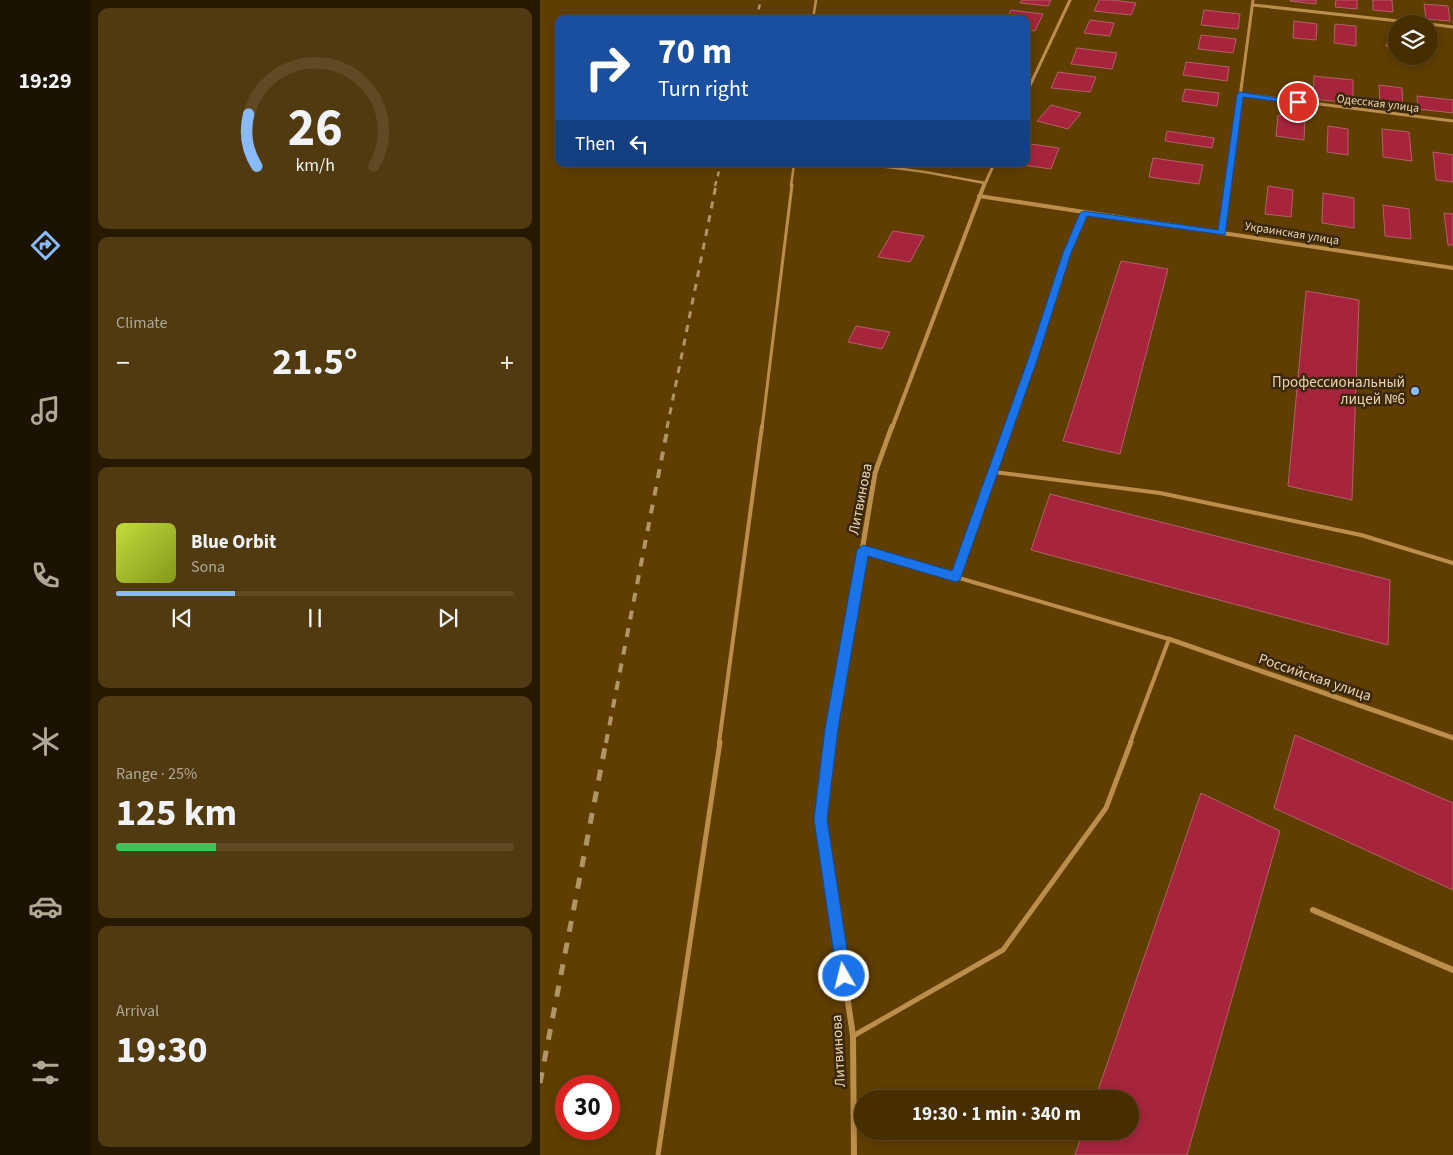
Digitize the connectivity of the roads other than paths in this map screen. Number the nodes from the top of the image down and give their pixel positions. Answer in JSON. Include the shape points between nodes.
{"nodes":[{"id":1,"x":816,"y":0,"type":"edge"},
{"id":2,"x":1070,"y":0,"type":"edge"},
{"id":3,"x":1253,"y":0,"type":"edge"},
{"id":4,"x":1253,"y":5,"type":"junction"},
{"id":5,"x":814,"y":15,"type":"edge"},
{"id":6,"x":1388,"y":20,"type":"edge"},
{"id":7,"x":1438,"y":25,"type":"edge"},
{"id":8,"x":1453,"y":27,"type":"edge"},
{"id":9,"x":1030,"y":85,"type":"edge"},
{"id":10,"x":1240,"y":94,"type":"junction"},
{"id":11,"x":1453,"y":121,"type":"edge"},
{"id":12,"x":794,"y":167,"type":"edge"},
{"id":13,"x":887,"y":167,"type":"edge"},
{"id":14,"x":993,"y":167,"type":"edge"},
{"id":15,"x":986,"y":183,"type":"junction"},
{"id":16,"x":979,"y":196,"type":"junction"},
{"id":17,"x":1084,"y":213,"type":"junction"},
{"id":18,"x":1222,"y":233,"type":"junction"},
{"id":19,"x":1453,"y":268,"type":"edge"},
{"id":20,"x":994,"y":472,"type":"junction"},
{"id":21,"x":863,"y":550,"type":"junction"},
{"id":22,"x":1453,"y":563,"type":"edge"},
{"id":23,"x":956,"y":577,"type":"junction"},
{"id":24,"x":1169,"y":639,"type":"junction"},
{"id":25,"x":1453,"y":738,"type":"edge"},
{"id":26,"x":1314,"y":910,"type":"dead end"},
{"id":27,"x":1453,"y":970,"type":"edge"},
{"id":28,"x":853,"y":1036,"type":"junction"},
{"id":29,"x":658,"y":1155,"type":"edge"},
{"id":30,"x":854,"y":1155,"type":"edge"}],
"edges":[{"from":1,"to":5,"type":"lane"},
{"from":2,"to":9,"type":"street"},
{"from":3,"to":4,"type":"street"},
{"from":4,"to":6,"type":"street"},
{"from":4,"to":10,"type":"street"},
{"from":7,"to":8,"type":"street"},
{"from":10,"to":11,"type":"street","name":"Одесская улица"},
{"from":10,"to":18,"type":"street"},
{"from":12,"to":29,"type":"lane","via":[[775,335],[711,810]]},
{"from":13,"to":15,"type":"lane"},
{"from":14,"to":15,"type":"street","name":"Литвинова"},
{"from":15,"to":16,"type":"street","name":"Литвинова"},
{"from":16,"to":17,"type":"street","name":"Украинская улица"},
{"from":16,"to":21,"type":"street","name":"Литвинова","via":[[875,473]]},
{"from":17,"to":18,"type":"street","name":"Украинская улица"},
{"from":17,"to":20,"type":"lane","via":[[1067,253]]},
{"from":18,"to":19,"type":"street","name":"Украинская улица"},
{"from":20,"to":22,"type":"lane","via":[[1160,493],[1360,535]]},
{"from":20,"to":23,"type":"lane"},
{"from":21,"to":23,"type":"lane"},
{"from":21,"to":28,"type":"street","name":"Литвинова","via":[[832,729],[821,819]]},
{"from":23,"to":24,"type":"lane"},
{"from":24,"to":25,"type":"street","name":"Российская улица"},
{"from":24,"to":28,"type":"lane","via":[[1106,808],[1003,950]]},
{"from":26,"to":27,"type":"street"},
{"from":28,"to":30,"type":"street","name":"Литвинова"}]}
